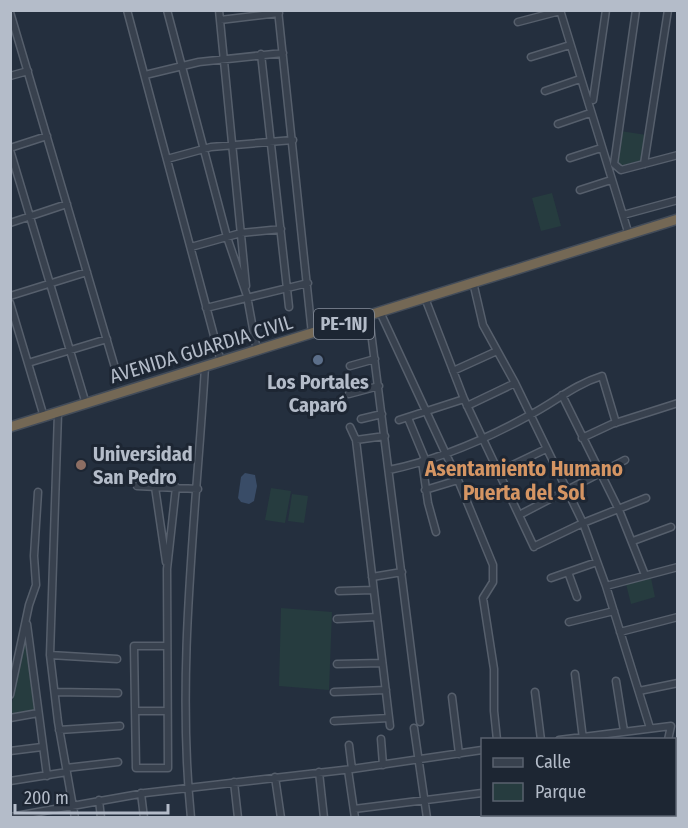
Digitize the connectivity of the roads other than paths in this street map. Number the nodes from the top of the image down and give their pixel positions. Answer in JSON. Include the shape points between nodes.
{"nodes":[{"id":1,"x":127,"y":10,"type":"edge"},
{"id":2,"x":167,"y":10,"type":"edge"},
{"id":3,"x":219,"y":10,"type":"edge"},
{"id":4,"x":606,"y":10,"type":"edge"},
{"id":5,"x":636,"y":10,"type":"edge"},
{"id":6,"x":668,"y":10,"type":"edge"},
{"id":7,"x":560,"y":11,"type":"edge"},
{"id":8,"x":10,"y":12,"type":"edge"},
{"id":9,"x":279,"y":12,"type":"edge"},
{"id":10,"x":220,"y":20,"type":"junction"},
{"id":11,"x":518,"y":22,"type":"dead end"},
{"id":12,"x":570,"y":45,"type":"junction"},
{"id":13,"x":283,"y":53,"type":"junction"},
{"id":14,"x":261,"y":54,"type":"junction"},
{"id":15,"x":531,"y":57,"type":"dead end"},
{"id":16,"x":222,"y":59,"type":"junction"},
{"id":17,"x":182,"y":66,"type":"junction"},
{"id":18,"x":28,"y":71,"type":"junction"},
{"id":19,"x":145,"y":75,"type":"junction"},
{"id":20,"x":10,"y":76,"type":"edge"},
{"id":21,"x":580,"y":79,"type":"junction"},
{"id":22,"x":545,"y":91,"type":"dead end"},
{"id":23,"x":593,"y":100,"type":"dead end"},
{"id":24,"x":590,"y":113,"type":"junction"},
{"id":25,"x":558,"y":124,"type":"dead end"},
{"id":26,"x":47,"y":136,"type":"junction"},
{"id":27,"x":293,"y":140,"type":"junction"},
{"id":28,"x":270,"y":142,"type":"junction"},
{"id":29,"x":231,"y":145,"type":"junction"},
{"id":30,"x":601,"y":148,"type":"junction"},
{"id":31,"x":10,"y":149,"type":"edge"},
{"id":32,"x":204,"y":149,"type":"junction"},
{"id":33,"x":677,"y":154,"type":"edge"},
{"id":34,"x":570,"y":158,"type":"dead end"},
{"id":35,"x":168,"y":159,"type":"junction"},
{"id":36,"x":644,"y":164,"type":"junction"},
{"id":37,"x":611,"y":180,"type":"junction"},
{"id":38,"x":580,"y":190,"type":"dead end"},
{"id":39,"x":678,"y":200,"type":"edge"},
{"id":40,"x":67,"y":204,"type":"junction"},
{"id":41,"x":623,"y":215,"type":"junction"},
{"id":42,"x":31,"y":217,"type":"junction"},
{"id":43,"x":678,"y":219,"type":"edge"},
{"id":44,"x":10,"y":223,"type":"edge"},
{"id":45,"x":280,"y":228,"type":"junction"},
{"id":46,"x":241,"y":233,"type":"junction"},
{"id":47,"x":629,"y":235,"type":"junction"},
{"id":48,"x":227,"y":237,"type":"junction"},
{"id":49,"x":191,"y":247,"type":"junction"},
{"id":50,"x":87,"y":272,"type":"junction"},
{"id":51,"x":473,"y":282,"type":"junction"},
{"id":52,"x":50,"y":283,"type":"junction"},
{"id":53,"x":308,"y":283,"type":"junction"},
{"id":54,"x":286,"y":286,"type":"junction"},
{"id":55,"x":10,"y":296,"type":"edge"},
{"id":56,"x":247,"y":296,"type":"junction"},
{"id":57,"x":425,"y":298,"type":"junction"},
{"id":58,"x":10,"y":303,"type":"edge"},
{"id":59,"x":289,"y":307,"type":"dead end"},
{"id":60,"x":206,"y":308,"type":"junction"},
{"id":61,"x":380,"y":312,"type":"junction"},
{"id":62,"x":369,"y":316,"type":"junction"},
{"id":63,"x":312,"y":334,"type":"junction"},
{"id":64,"x":106,"y":339,"type":"junction"},
{"id":65,"x":70,"y":351,"type":"junction"},
{"id":66,"x":257,"y":351,"type":"junction"},
{"id":67,"x":497,"y":351,"type":"junction"},
{"id":68,"x":375,"y":359,"type":"junction"},
{"id":69,"x":221,"y":362,"type":"junction"},
{"id":70,"x":28,"y":363,"type":"junction"},
{"id":71,"x":350,"y":366,"type":"dead end"},
{"id":72,"x":206,"y":367,"type":"junction"},
{"id":73,"x":116,"y":371,"type":"dead end"},
{"id":74,"x":453,"y":371,"type":"junction"},
{"id":75,"x":515,"y":383,"type":"junction"},
{"id":76,"x":379,"y":386,"type":"junction"},
{"id":77,"x":349,"y":394,"type":"dead end"},
{"id":78,"x":562,"y":395,"type":"junction"},
{"id":79,"x":466,"y":403,"type":"junction"},
{"id":80,"x":678,"y":403,"type":"edge"},
{"id":81,"x":86,"y":404,"type":"junction"},
{"id":82,"x":427,"y":412,"type":"junction"},
{"id":83,"x":58,"y":413,"type":"junction"},
{"id":84,"x":382,"y":414,"type":"junction"},
{"id":85,"x":530,"y":416,"type":"junction"},
{"id":86,"x":44,"y":417,"type":"junction"},
{"id":87,"x":361,"y":418,"type":"dead end"},
{"id":88,"x":408,"y":418,"type":"junction"},
{"id":89,"x":399,"y":420,"type":"dead end"},
{"id":90,"x":616,"y":423,"type":"junction"},
{"id":91,"x":10,"y":427,"type":"edge"},
{"id":92,"x":350,"y":427,"type":"dead end"},
{"id":93,"x":385,"y":436,"type":"junction"},
{"id":94,"x":582,"y":438,"type":"junction"},
{"id":95,"x":483,"y":439,"type":"junction"},
{"id":96,"x":356,"y":440,"type":"junction"},
{"id":97,"x":546,"y":449,"type":"junction"},
{"id":98,"x":445,"y":453,"type":"junction"},
{"id":99,"x":423,"y":460,"type":"junction"},
{"id":100,"x":625,"y":460,"type":"dead end"},
{"id":101,"x":389,"y":470,"type":"junction"},
{"id":102,"x":498,"y":471,"type":"junction"},
{"id":103,"x":602,"y":474,"type":"junction"},
{"id":104,"x":458,"y":480,"type":"junction"},
{"id":105,"x":137,"y":486,"type":"dead end"},
{"id":106,"x":155,"y":487,"type":"junction"},
{"id":107,"x":176,"y":487,"type":"junction"},
{"id":108,"x":198,"y":489,"type":"junction"},
{"id":109,"x":425,"y":490,"type":"junction"},
{"id":110,"x":38,"y":492,"type":"dead end"},
{"id":111,"x":566,"y":492,"type":"junction"},
{"id":112,"x":646,"y":498,"type":"dead end"},
{"id":113,"x":619,"y":510,"type":"junction"},
{"id":114,"x":523,"y":513,"type":"dead end"},
{"id":115,"x":583,"y":523,"type":"junction"},
{"id":116,"x":671,"y":527,"type":"dead end"},
{"id":117,"x":436,"y":532,"type":"dead end"},
{"id":118,"x":633,"y":541,"type":"junction"},
{"id":119,"x":597,"y":562,"type":"junction"},
{"id":120,"x":678,"y":567,"type":"edge"},
{"id":121,"x":167,"y":569,"type":"junction"},
{"id":122,"x":402,"y":572,"type":"junction"},
{"id":123,"x":568,"y":572,"type":"junction"},
{"id":124,"x":645,"y":575,"type":"junction"},
{"id":125,"x":372,"y":577,"type":"junction"},
{"id":126,"x":551,"y":578,"type":"dead end"},
{"id":127,"x":606,"y":586,"type":"junction"},
{"id":128,"x":373,"y":590,"type":"junction"},
{"id":129,"x":339,"y":591,"type":"dead end"},
{"id":130,"x":577,"y":597,"type":"dead end"},
{"id":131,"x":614,"y":611,"type":"junction"},
{"id":132,"x":377,"y":617,"type":"junction"},
{"id":133,"x":678,"y":617,"type":"edge"},
{"id":134,"x":337,"y":619,"type":"dead end"},
{"id":135,"x":26,"y":620,"type":"junction"},
{"id":136,"x":569,"y":622,"type":"dead end"},
{"id":137,"x":620,"y":632,"type":"junction"},
{"id":138,"x":167,"y":646,"type":"junction"},
{"id":139,"x":50,"y":655,"type":"junction"},
{"id":140,"x":117,"y":658,"type":"dead end"},
{"id":141,"x":382,"y":663,"type":"junction"},
{"id":142,"x":337,"y":664,"type":"dead end"},
{"id":143,"x":575,"y":674,"type":"dead end"},
{"id":144,"x":616,"y":681,"type":"dead end"},
{"id":145,"x":678,"y":683,"type":"edge"},
{"id":146,"x":386,"y":690,"type":"junction"},
{"id":147,"x":639,"y":691,"type":"junction"},
{"id":148,"x":54,"y":692,"type":"junction"},
{"id":149,"x":334,"y":692,"type":"dead end"},
{"id":150,"x":535,"y":692,"type":"dead end"},
{"id":151,"x":118,"y":693,"type":"dead end"},
{"id":152,"x":10,"y":695,"type":"edge"},
{"id":153,"x":452,"y":697,"type":"dead end"},
{"id":154,"x":135,"y":711,"type":"junction"},
{"id":155,"x":167,"y":711,"type":"junction"},
{"id":156,"x":38,"y":713,"type":"junction"},
{"id":157,"x":389,"y":717,"type":"junction"},
{"id":158,"x":10,"y":718,"type":"edge"},
{"id":159,"x":334,"y":721,"type":"dead end"},
{"id":160,"x":420,"y":722,"type":"dead end"},
{"id":161,"x":120,"y":726,"type":"dead end"},
{"id":162,"x":390,"y":726,"type":"dead end"},
{"id":163,"x":414,"y":728,"type":"dead end"},
{"id":164,"x":650,"y":728,"type":"junction"},
{"id":165,"x":59,"y":730,"type":"junction"},
{"id":166,"x":624,"y":731,"type":"junction"},
{"id":167,"x":497,"y":738,"type":"edge"},
{"id":168,"x":541,"y":738,"type":"edge"},
{"id":169,"x":583,"y":738,"type":"edge"},
{"id":170,"x":668,"y":738,"type":"edge"},
{"id":171,"x":381,"y":739,"type":"dead end"},
{"id":172,"x":349,"y":745,"type":"dead end"},
{"id":173,"x":42,"y":747,"type":"junction"},
{"id":174,"x":481,"y":750,"type":"edge"},
{"id":175,"x":10,"y":751,"type":"edge"},
{"id":176,"x":459,"y":754,"type":"junction"},
{"id":177,"x":419,"y":760,"type":"junction"},
{"id":178,"x":118,"y":762,"type":"dead end"},
{"id":179,"x":383,"y":765,"type":"junction"},
{"id":180,"x":350,"y":769,"type":"junction"},
{"id":181,"x":66,"y":770,"type":"junction"},
{"id":182,"x":319,"y":772,"type":"junction"},
{"id":183,"x":47,"y":776,"type":"junction"},
{"id":184,"x":275,"y":777,"type":"junction"},
{"id":185,"x":10,"y":781,"type":"edge"},
{"id":186,"x":234,"y":783,"type":"junction"},
{"id":187,"x":188,"y":788,"type":"junction"},
{"id":188,"x":481,"y":793,"type":"edge"},
{"id":189,"x":141,"y":794,"type":"junction"},
{"id":190,"x":99,"y":800,"type":"junction"},
{"id":191,"x":424,"y":800,"type":"junction"},
{"id":192,"x":72,"y":804,"type":"junction"},
{"id":193,"x":354,"y":809,"type":"junction"},
{"id":194,"x":20,"y":816,"type":"edge"},
{"id":195,"x":10,"y":817,"type":"edge"},
{"id":196,"x":75,"y":818,"type":"edge"},
{"id":197,"x":101,"y":818,"type":"edge"},
{"id":198,"x":144,"y":818,"type":"edge"},
{"id":199,"x":191,"y":818,"type":"edge"},
{"id":200,"x":238,"y":818,"type":"edge"},
{"id":201,"x":281,"y":818,"type":"edge"},
{"id":202,"x":324,"y":818,"type":"edge"},
{"id":203,"x":355,"y":818,"type":"edge"},
{"id":204,"x":427,"y":818,"type":"edge"}],
"edges":[{"from":1,"to":19,"type":"street"},
{"from":2,"to":17,"type":"street"},
{"from":3,"to":10,"type":"street"},
{"from":4,"to":23,"type":"street"},
{"from":5,"to":36,"type":"street","via":[[614,164],[621,170]]},
{"from":6,"to":36,"type":"street"},
{"from":7,"to":11,"type":"street"},
{"from":7,"to":12,"type":"street"},
{"from":8,"to":18,"type":"street"},
{"from":9,"to":10,"type":"street"},
{"from":9,"to":13,"type":"street"},
{"from":10,"to":16,"type":"street"},
{"from":12,"to":15,"type":"street"},
{"from":12,"to":21,"type":"street"},
{"from":13,"to":14,"type":"street"},
{"from":13,"to":27,"type":"street"},
{"from":14,"to":16,"type":"street"},
{"from":14,"to":28,"type":"street"},
{"from":16,"to":17,"type":"street"},
{"from":16,"to":29,"type":"street"},
{"from":17,"to":19,"type":"street"},
{"from":17,"to":32,"type":"street"},
{"from":18,"to":20,"type":"street"},
{"from":18,"to":26,"type":"street"},
{"from":19,"to":35,"type":"street"},
{"from":21,"to":22,"type":"street"},
{"from":21,"to":24,"type":"street"},
{"from":24,"to":25,"type":"street"},
{"from":24,"to":30,"type":"street"},
{"from":26,"to":31,"type":"street"},
{"from":26,"to":40,"type":"street"},
{"from":27,"to":28,"type":"street"},
{"from":27,"to":53,"type":"street"},
{"from":28,"to":29,"type":"street"},
{"from":28,"to":45,"type":"street"},
{"from":29,"to":32,"type":"street"},
{"from":29,"to":46,"type":"street"},
{"from":30,"to":34,"type":"street"},
{"from":30,"to":37,"type":"street"},
{"from":31,"to":42,"type":"street"},
{"from":32,"to":35,"type":"street"},
{"from":32,"to":48,"type":"street"},
{"from":33,"to":36,"type":"street"},
{"from":35,"to":49,"type":"street"},
{"from":37,"to":38,"type":"street"},
{"from":37,"to":41,"type":"street"},
{"from":39,"to":41,"type":"street"},
{"from":40,"to":42,"type":"street"},
{"from":40,"to":50,"type":"street"},
{"from":41,"to":47,"type":"street"},
{"from":42,"to":44,"type":"street"},
{"from":42,"to":52,"type":"street"},
{"from":43,"to":47,"type":"highway","name":"AVENIDA GUARDIA CIVIL","number":"PE-1NJ"},
{"from":45,"to":46,"type":"street"},
{"from":45,"to":54,"type":"street"},
{"from":46,"to":48,"type":"street"},
{"from":46,"to":56,"type":"street"},
{"from":47,"to":51,"type":"highway","name":"AVENIDA GUARDIA CIVIL","number":"PE-1NJ"},
{"from":48,"to":49,"type":"street"},
{"from":48,"to":56,"type":"street"},
{"from":49,"to":60,"type":"street"},
{"from":50,"to":52,"type":"street"},
{"from":50,"to":64,"type":"street"},
{"from":51,"to":57,"type":"highway","name":"AVENIDA GUARDIA CIVIL","number":"PE-1NJ"},
{"from":51,"to":67,"type":"street","via":[[483,325]]},
{"from":52,"to":55,"type":"street"},
{"from":52,"to":65,"type":"street"},
{"from":53,"to":54,"type":"street"},
{"from":53,"to":63,"type":"street"},
{"from":54,"to":56,"type":"street"},
{"from":54,"to":59,"type":"street"},
{"from":56,"to":60,"type":"street"},
{"from":56,"to":66,"type":"street"},
{"from":57,"to":61,"type":"highway","name":"AVENIDA GUARDIA CIVIL","number":"PE-1NJ"},
{"from":57,"to":74,"type":"street"},
{"from":58,"to":70,"type":"street"},
{"from":60,"to":69,"type":"street"},
{"from":61,"to":62,"type":"highway","name":"AVENIDA GUARDIA CIVIL","number":"PE-1NJ"},
{"from":61,"to":82,"type":"street"},
{"from":62,"to":63,"type":"highway","name":"AVENIDA GUARDIA CIVIL","number":"PE-1NJ"},
{"from":62,"to":68,"type":"street"},
{"from":63,"to":66,"type":"highway","name":"AVENIDA GUARDIA CIVIL","number":"PE-1NJ"},
{"from":64,"to":65,"type":"street"},
{"from":64,"to":73,"type":"street"},
{"from":65,"to":70,"type":"street"},
{"from":65,"to":81,"type":"street"},
{"from":66,"to":69,"type":"highway","name":"AVENIDA GUARDIA CIVIL","number":"PE-1NJ"},
{"from":67,"to":74,"type":"street"},
{"from":67,"to":75,"type":"street"},
{"from":68,"to":71,"type":"street"},
{"from":68,"to":76,"type":"street"},
{"from":69,"to":72,"type":"highway","name":"AVENIDA GUARDIA CIVIL","number":"PE-1NJ"},
{"from":70,"to":86,"type":"street"},
{"from":72,"to":81,"type":"highway","name":"AVENIDA GUARDIA CIVIL","number":"PE-1NJ"},
{"from":72,"to":108,"type":"street"},
{"from":74,"to":79,"type":"street"},
{"from":75,"to":79,"type":"street"},
{"from":75,"to":85,"type":"street"},
{"from":76,"to":77,"type":"street"},
{"from":76,"to":84,"type":"street"},
{"from":78,"to":85,"type":"street"},
{"from":78,"to":90,"type":"street","via":[[582,382],[602,376]]},
{"from":78,"to":94,"type":"street"},
{"from":79,"to":82,"type":"street"},
{"from":79,"to":95,"type":"street"},
{"from":80,"to":90,"type":"street"},
{"from":81,"to":83,"type":"highway","name":"AVENIDA GUARDIA CIVIL","number":"PE-1NJ"},
{"from":82,"to":88,"type":"street"},
{"from":82,"to":98,"type":"street"},
{"from":83,"to":86,"type":"highway","name":"AVENIDA GUARDIA CIVIL","number":"PE-1NJ"},
{"from":83,"to":139,"type":"street"},
{"from":84,"to":87,"type":"street"},
{"from":84,"to":93,"type":"street"},
{"from":85,"to":95,"type":"street"},
{"from":85,"to":97,"type":"street"},
{"from":86,"to":91,"type":"highway","name":"AVENIDA GUARDIA CIVIL","number":"PE-1NJ"},
{"from":88,"to":89,"type":"street"},
{"from":88,"to":99,"type":"street"},
{"from":90,"to":94,"type":"street"},
{"from":92,"to":96,"type":"street"},
{"from":93,"to":96,"type":"street"},
{"from":93,"to":101,"type":"street"},
{"from":94,"to":103,"type":"street"},
{"from":95,"to":98,"type":"street"},
{"from":95,"to":102,"type":"street"},
{"from":96,"to":125,"type":"street"},
{"from":97,"to":102,"type":"street"},
{"from":97,"to":111,"type":"street"},
{"from":98,"to":99,"type":"street"},
{"from":98,"to":104,"type":"street"},
{"from":99,"to":101,"type":"street"},
{"from":99,"to":109,"type":"street"},
{"from":100,"to":103,"type":"street"},
{"from":101,"to":122,"type":"street"},
{"from":102,"to":115,"type":"street","via":[[535,546]]},
{"from":103,"to":111,"type":"street"},
{"from":103,"to":113,"type":"street"},
{"from":104,"to":109,"type":"street"},
{"from":104,"to":167,"type":"street","via":[[495,575],[483,598],[494,669]]},
{"from":105,"to":106,"type":"street"},
{"from":106,"to":107,"type":"street"},
{"from":106,"to":121,"type":"street"},
{"from":107,"to":108,"type":"street"},
{"from":107,"to":121,"type":"street"},
{"from":108,"to":187,"type":"street","via":[[187,649]]},
{"from":109,"to":117,"type":"street"},
{"from":110,"to":135,"type":"street","via":[[36,585]]},
{"from":111,"to":114,"type":"street"},
{"from":111,"to":115,"type":"street"},
{"from":112,"to":113,"type":"street"},
{"from":113,"to":115,"type":"street"},
{"from":113,"to":118,"type":"street"},
{"from":115,"to":119,"type":"street"},
{"from":116,"to":118,"type":"street"},
{"from":118,"to":124,"type":"street"},
{"from":119,"to":123,"type":"street"},
{"from":119,"to":127,"type":"street"},
{"from":120,"to":124,"type":"street"},
{"from":121,"to":138,"type":"street"},
{"from":122,"to":125,"type":"street"},
{"from":122,"to":160,"type":"street"},
{"from":123,"to":126,"type":"street"},
{"from":123,"to":130,"type":"street"},
{"from":124,"to":127,"type":"street"},
{"from":125,"to":128,"type":"street"},
{"from":127,"to":131,"type":"street"},
{"from":128,"to":129,"type":"street"},
{"from":128,"to":132,"type":"street"},
{"from":131,"to":136,"type":"street"},
{"from":131,"to":137,"type":"street"},
{"from":132,"to":134,"type":"street"},
{"from":132,"to":141,"type":"street"},
{"from":133,"to":137,"type":"street"},
{"from":135,"to":152,"type":"street"},
{"from":135,"to":156,"type":"street"},
{"from":137,"to":147,"type":"street"},
{"from":138,"to":154,"type":"street","via":[[134,646]]},
{"from":138,"to":155,"type":"street"},
{"from":139,"to":140,"type":"street"},
{"from":139,"to":148,"type":"street"},
{"from":141,"to":142,"type":"street"},
{"from":141,"to":146,"type":"street"},
{"from":143,"to":169,"type":"street"},
{"from":144,"to":166,"type":"street"},
{"from":145,"to":147,"type":"street"},
{"from":146,"to":149,"type":"street"},
{"from":146,"to":157,"type":"street"},
{"from":147,"to":164,"type":"street"},
{"from":148,"to":151,"type":"street"},
{"from":148,"to":165,"type":"street"},
{"from":150,"to":168,"type":"street"},
{"from":153,"to":176,"type":"street"},
{"from":154,"to":155,"type":"street"},
{"from":154,"to":155,"type":"street","via":[[136,768],[168,768]]},
{"from":156,"to":158,"type":"street"},
{"from":156,"to":173,"type":"street"},
{"from":157,"to":159,"type":"street"},
{"from":157,"to":162,"type":"street"},
{"from":161,"to":165,"type":"street"},
{"from":163,"to":177,"type":"street"},
{"from":164,"to":166,"type":"street"},
{"from":164,"to":170,"type":"street","via":[[671,726]]},
{"from":165,"to":181,"type":"street"},
{"from":166,"to":169,"type":"street"},
{"from":171,"to":179,"type":"street"},
{"from":172,"to":180,"type":"street"},
{"from":173,"to":175,"type":"street"},
{"from":173,"to":183,"type":"street"},
{"from":174,"to":176,"type":"street"},
{"from":176,"to":177,"type":"street"},
{"from":177,"to":179,"type":"street"},
{"from":177,"to":191,"type":"street"},
{"from":178,"to":181,"type":"street"},
{"from":179,"to":180,"type":"street"},
{"from":180,"to":182,"type":"street"},
{"from":180,"to":193,"type":"street"},
{"from":181,"to":183,"type":"street"},
{"from":181,"to":192,"type":"street"},
{"from":182,"to":184,"type":"street"},
{"from":182,"to":202,"type":"street"},
{"from":183,"to":185,"type":"street"},
{"from":184,"to":186,"type":"street"},
{"from":184,"to":201,"type":"street"},
{"from":186,"to":187,"type":"street"},
{"from":186,"to":200,"type":"street"},
{"from":187,"to":189,"type":"street"},
{"from":187,"to":199,"type":"street"},
{"from":188,"to":191,"type":"street"},
{"from":189,"to":190,"type":"street"},
{"from":189,"to":198,"type":"street"},
{"from":190,"to":192,"type":"street"},
{"from":190,"to":197,"type":"street"},
{"from":191,"to":193,"type":"street"},
{"from":191,"to":204,"type":"street"},
{"from":192,"to":194,"type":"street"},
{"from":192,"to":196,"type":"street"},
{"from":193,"to":203,"type":"street"},
{"from":194,"to":195,"type":"street"}]}
